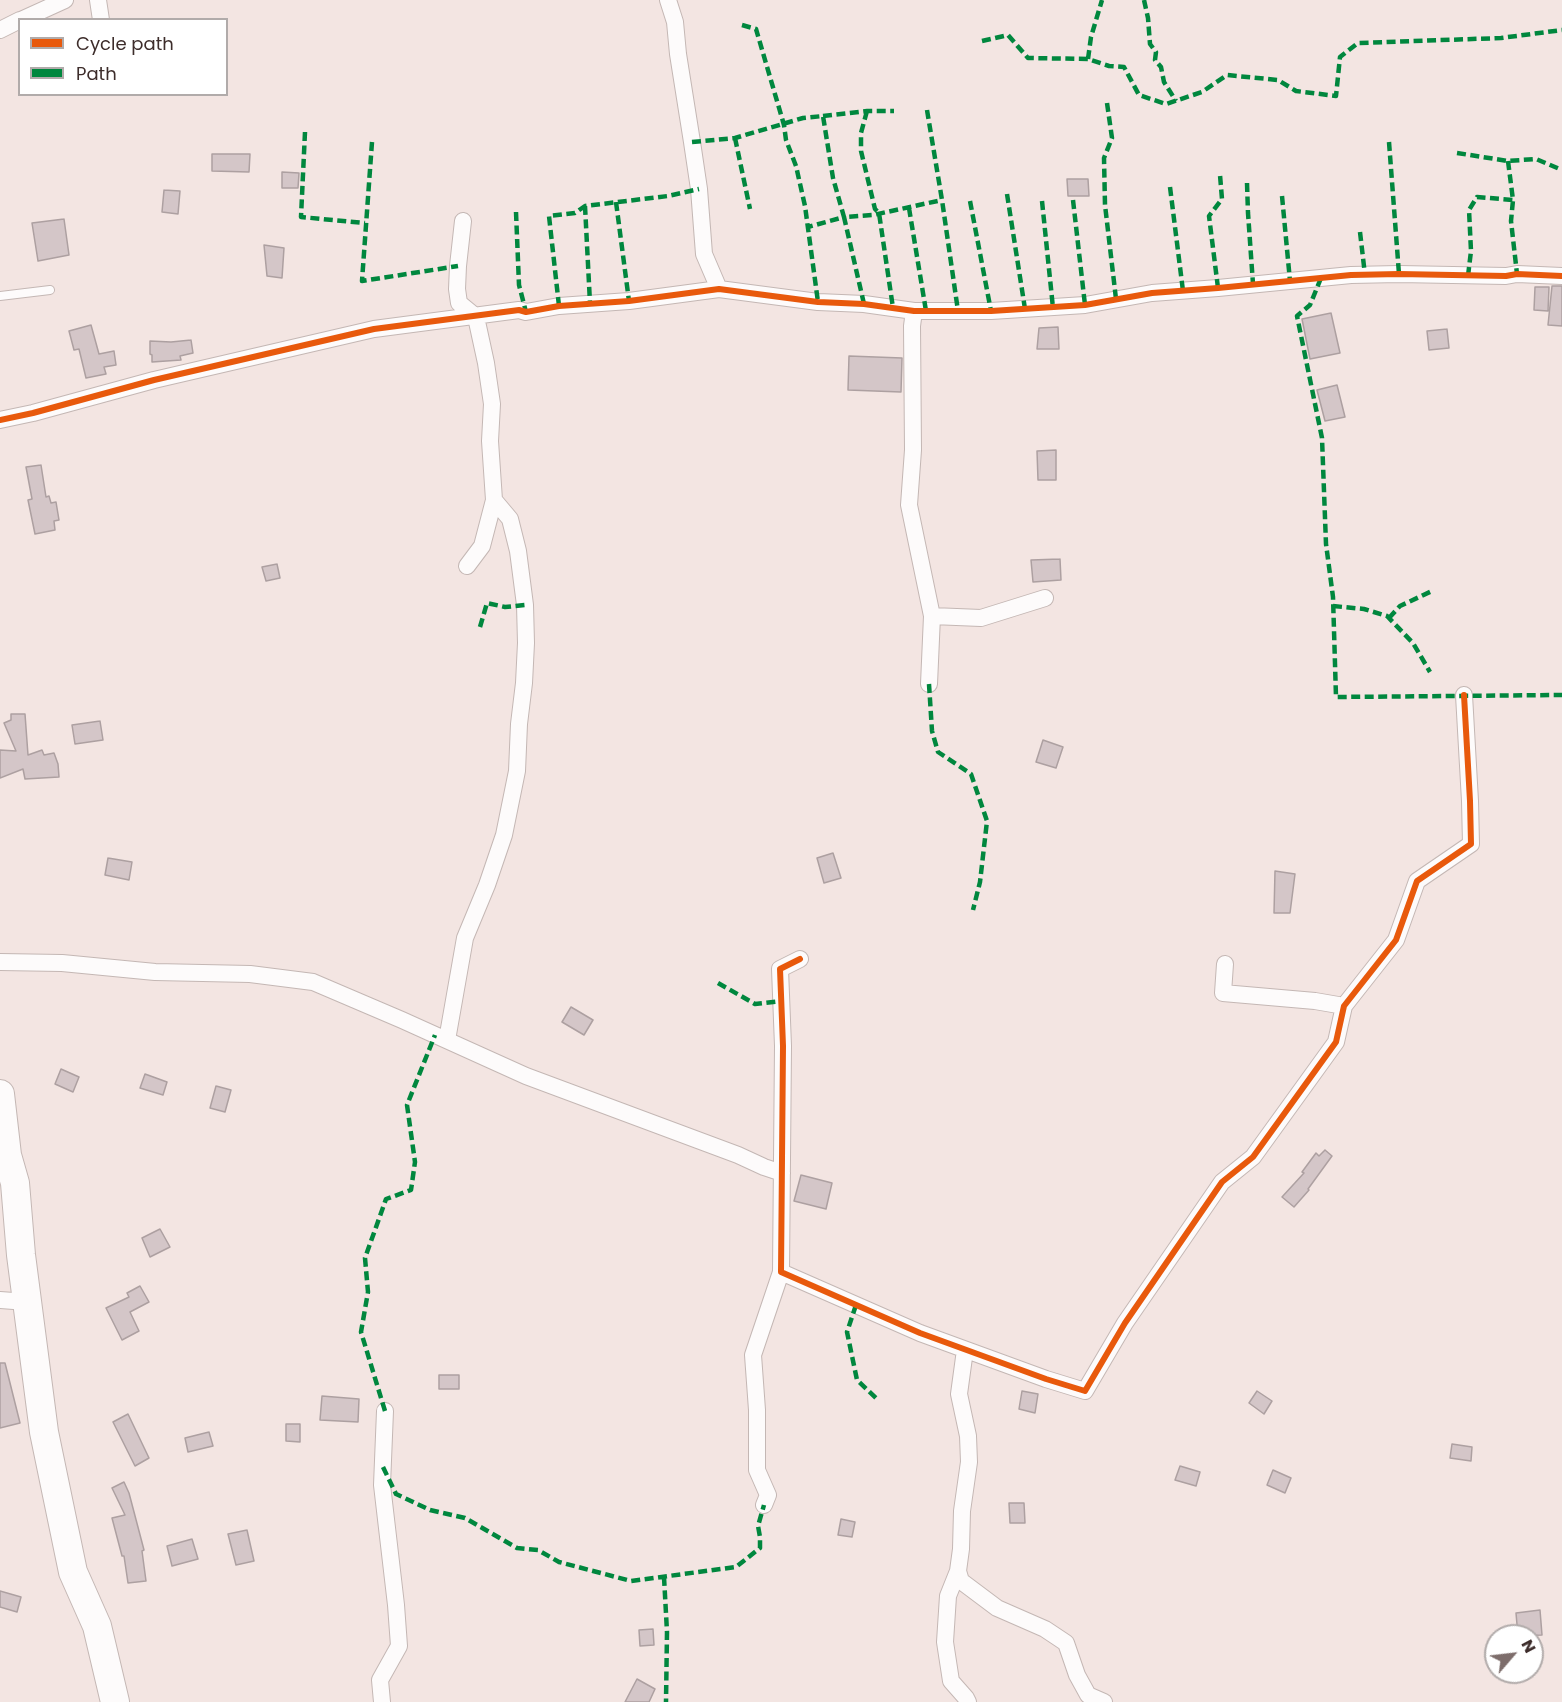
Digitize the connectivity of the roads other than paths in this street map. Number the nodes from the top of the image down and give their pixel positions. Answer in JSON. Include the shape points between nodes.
{"nodes":[{"id":1,"x":65,"y":0,"type":"edge"},
{"id":2,"x":98,"y":0,"type":"edge"},
{"id":3,"x":668,"y":0,"type":"edge"},
{"id":4,"x":24,"y":18,"type":"edge"},
{"id":5,"x":101,"y":18,"type":"edge"},
{"id":6,"x":18,"y":21,"type":"edge"},
{"id":7,"x":0,"y":30,"type":"edge"},
{"id":8,"x":463,"y":220,"type":"dead end"},
{"id":9,"x":1562,"y":276,"type":"edge"},
{"id":10,"x":719,"y":289,"type":"junction"},
{"id":11,"x":50,"y":290,"type":"dead end"},
{"id":12,"x":0,"y":296,"type":"edge"},
{"id":13,"x":914,"y":310,"type":"junction"},
{"id":14,"x":476,"y":317,"type":"junction"},
{"id":15,"x":0,"y":420,"type":"edge"},
{"id":16,"x":494,"y":500,"type":"junction"},
{"id":17,"x":467,"y":566,"type":"dead end"},
{"id":18,"x":1045,"y":598,"type":"dead end"},
{"id":19,"x":932,"y":616,"type":"junction"},
{"id":20,"x":929,"y":684,"type":"dead end"},
{"id":21,"x":1464,"y":695,"type":"dead end"},
{"id":22,"x":800,"y":959,"type":"dead end"},
{"id":23,"x":0,"y":962,"type":"edge"},
{"id":24,"x":1225,"y":964,"type":"dead end"},
{"id":25,"x":1344,"y":1006,"type":"junction"},
{"id":26,"x":447,"y":1040,"type":"junction"},
{"id":27,"x":0,"y":1094,"type":"edge"},
{"id":28,"x":3,"y":1156,"type":"edge"},
{"id":29,"x":782,"y":1173,"type":"junction"},
{"id":30,"x":781,"y":1272,"type":"junction"},
{"id":31,"x":13,"y":1301,"type":"edge"},
{"id":32,"x":965,"y":1350,"type":"junction"},
{"id":33,"x":385,"y":1411,"type":"dead end"},
{"id":34,"x":764,"y":1505,"type":"dead end"},
{"id":35,"x":958,"y":1571,"type":"junction"},
{"id":36,"x":115,"y":1702,"type":"edge"},
{"id":37,"x":382,"y":1702,"type":"edge"},
{"id":38,"x":968,"y":1702,"type":"edge"},
{"id":39,"x":1104,"y":1702,"type":"edge"}],
"edges":[{"from":1,"to":4,"type":"street"},
{"from":2,"to":5,"type":"street"},
{"from":3,"to":10,"type":"street","via":[[675,22],[699,189],[704,254]]},
{"from":6,"to":7,"type":"street"},
{"from":8,"to":14,"type":"street","via":[[457,289],[459,303]]},
{"from":9,"to":13,"type":"street","via":[[1351,275],[1152,293],[1053,308]]},
{"from":10,"to":13,"type":"street"},
{"from":10,"to":14,"type":"street"},
{"from":11,"to":12,"type":"lane"},
{"from":13,"to":19,"type":"street","via":[[909,506]]},
{"from":14,"to":15,"type":"street","via":[[374,329],[164,377]]},
{"from":14,"to":16,"type":"street","via":[[492,404]]},
{"from":16,"to":17,"type":"street","via":[[482,546]]},
{"from":16,"to":26,"type":"street","via":[[510,519],[525,605],[526,653],[517,771],[504,834],[465,938]]},
{"from":18,"to":19,"type":"street","via":[[981,618]]},
{"from":19,"to":20,"type":"street"},
{"from":21,"to":25,"type":"street","via":[[1471,844],[1417,881],[1396,940]]},
{"from":22,"to":29,"type":"street","via":[[780,969]]},
{"from":23,"to":26,"type":"street","via":[[250,974],[313,982]]},
{"from":24,"to":25,"type":"street","via":[[1223,993]]},
{"from":25,"to":32,"type":"street","via":[[1336,1042],[1252,1157],[1216,1190],[1125,1323],[1085,1391]]},
{"from":26,"to":29,"type":"street","via":[[526,1076]]},
{"from":27,"to":28,"type":"highway"},
{"from":28,"to":31,"type":"highway","via":[[15,1183],[21,1255]]},
{"from":29,"to":30,"type":"street"},
{"from":30,"to":32,"type":"street"},
{"from":30,"to":34,"type":"street","via":[[753,1355],[757,1470],[768,1495]]},
{"from":31,"to":36,"type":"highway","via":[[74,1572],[97,1626]]},
{"from":32,"to":35,"type":"street","via":[[960,1394],[969,1462]]},
{"from":33,"to":37,"type":"street","via":[[382,1485],[399,1646],[380,1680]]},
{"from":35,"to":38,"type":"street","via":[[948,1596],[945,1642],[951,1681]]},
{"from":35,"to":39,"type":"street","via":[[961,1581],[997,1608],[1066,1643],[1088,1695]]}]}
